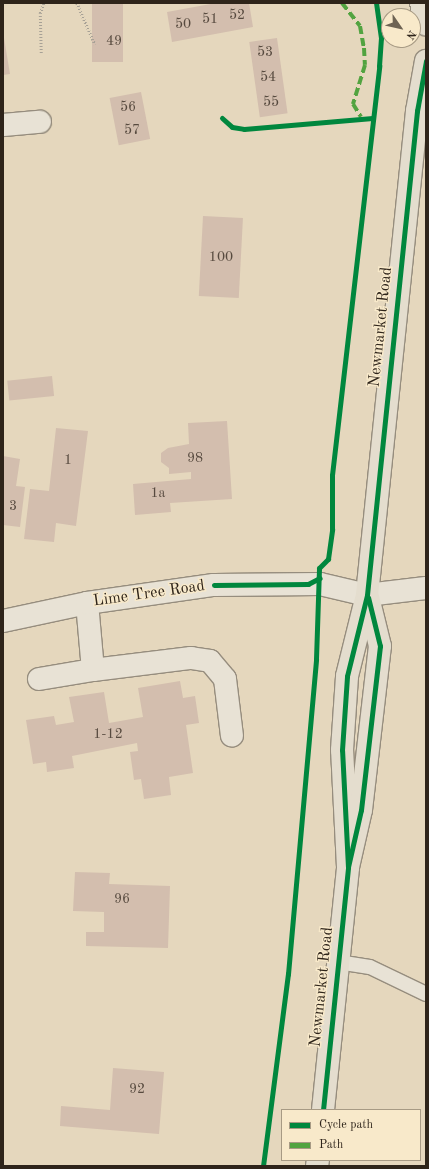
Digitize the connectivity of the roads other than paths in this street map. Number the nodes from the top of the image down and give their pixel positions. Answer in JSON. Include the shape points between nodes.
{"nodes":[{"id":1,"x":421,"y":3,"type":"edge"},
{"id":2,"x":426,"y":24,"type":"edge"},
{"id":3,"x":426,"y":61,"type":"edge"},
{"id":4,"x":40,"y":122,"type":"dead end"},
{"id":5,"x":3,"y":125,"type":"edge"},
{"id":6,"x":426,"y":588,"type":"edge"},
{"id":7,"x":367,"y":595,"type":"junction"},
{"id":8,"x":87,"y":603,"type":"junction"},
{"id":9,"x":3,"y":621,"type":"edge"},
{"id":10,"x":93,"y":670,"type":"junction"},
{"id":11,"x":39,"y":679,"type":"dead end"},
{"id":12,"x":232,"y":736,"type":"dead end"},
{"id":13,"x":348,"y":867,"type":"junction"},
{"id":14,"x":338,"y":962,"type":"junction"},
{"id":15,"x":426,"y":994,"type":"edge"},
{"id":16,"x":323,"y":1109,"type":"edge"}],
"edges":[{"from":1,"to":2,"type":"main road"},
{"from":3,"to":7,"type":"main road","name":"Newmarket Road","via":[[417,111]]},
{"from":4,"to":5,"type":"street"},
{"from":6,"to":7,"type":"street","name":"Lime Tree Road"},
{"from":7,"to":8,"type":"street","name":"Lime Tree Road","via":[[320,584],[214,585]]},
{"from":7,"to":13,"type":"main road","name":"Newmarket Road","via":[[347,676],[342,750]]},
{"from":7,"to":13,"type":"main road","name":"Newmarket Road","via":[[380,646],[361,810]]},
{"from":8,"to":9,"type":"street","name":"Lime Tree Road"},
{"from":8,"to":10,"type":"street"},
{"from":10,"to":11,"type":"street"},
{"from":10,"to":12,"type":"street","via":[[191,658],[210,661],[225,679]]},
{"from":13,"to":14,"type":"main road","name":"Newmarket Road"},
{"from":14,"to":15,"type":"lane","via":[[370,967]]},
{"from":14,"to":16,"type":"main road","name":"Newmarket Road"}]}
